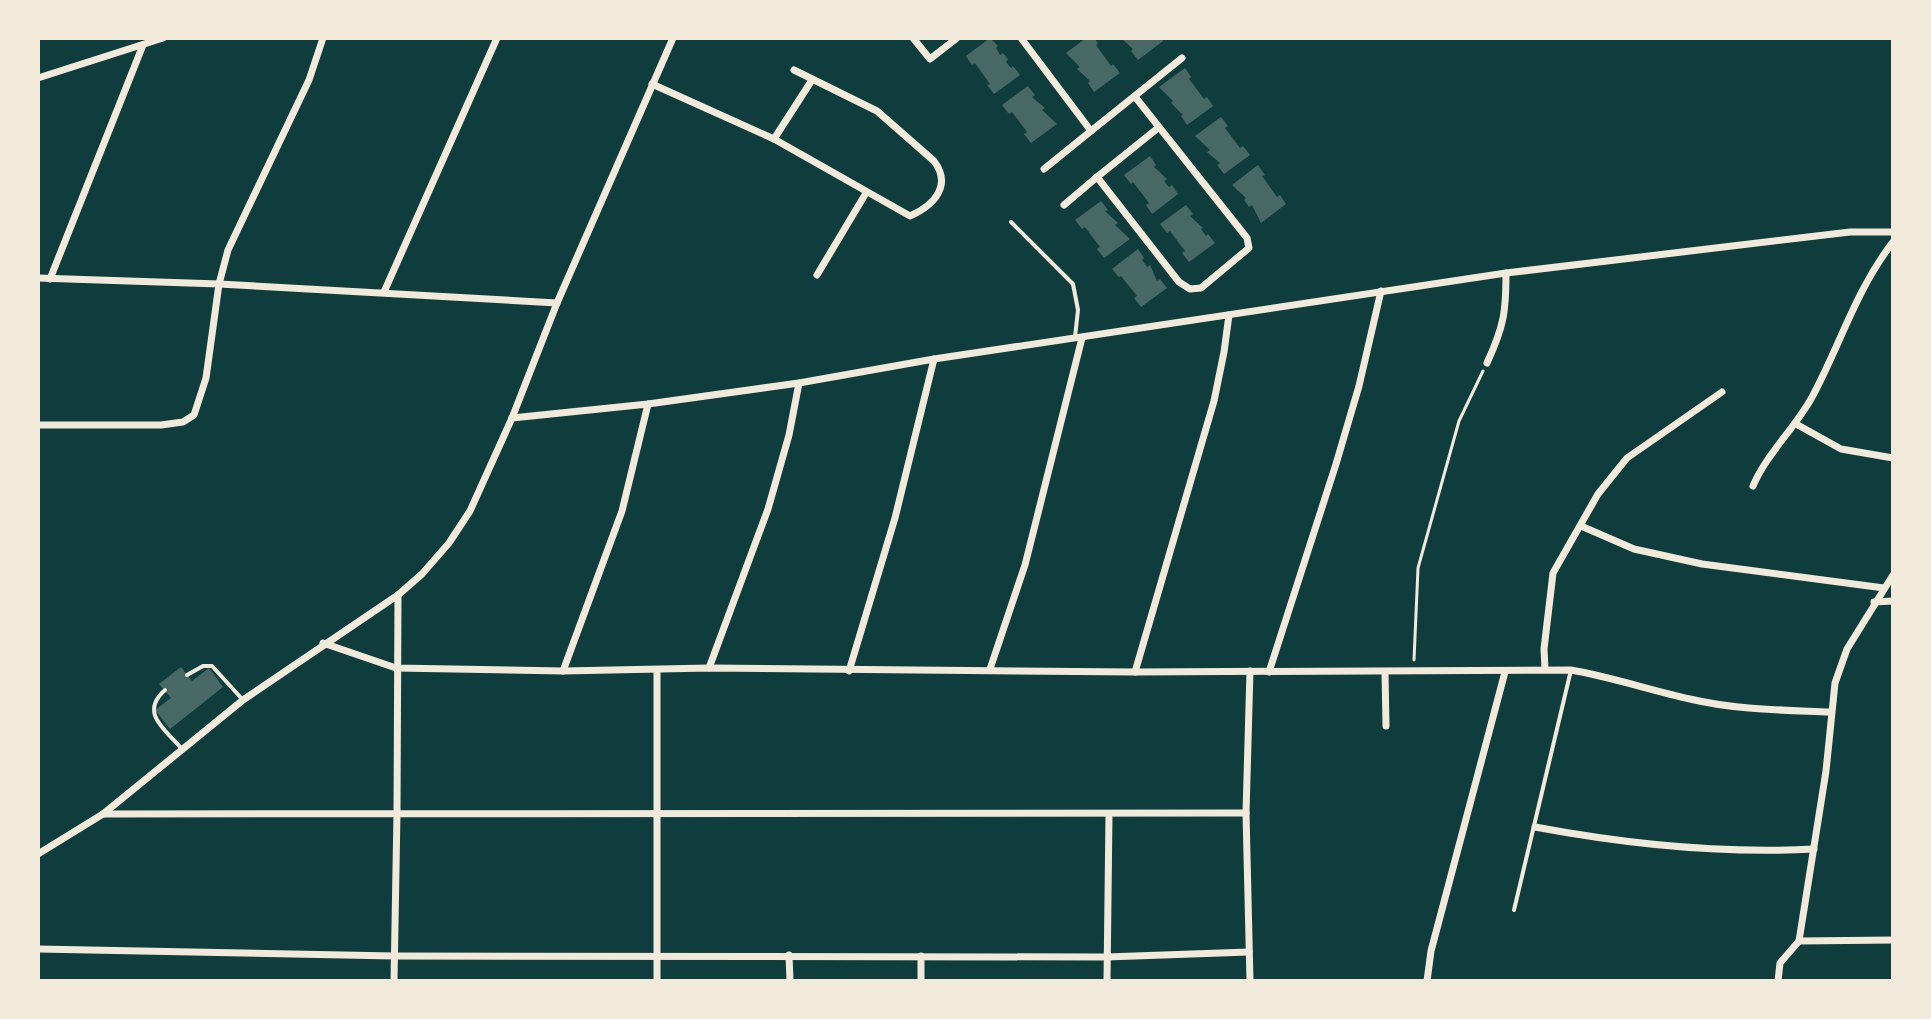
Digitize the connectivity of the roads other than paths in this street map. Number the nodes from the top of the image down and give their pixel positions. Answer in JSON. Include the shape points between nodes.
{"nodes":[{"id":1,"x":163,"y":38,"type":"edge"},
{"id":2,"x":323,"y":38,"type":"edge"},
{"id":3,"x":497,"y":38,"type":"edge"},
{"id":4,"x":673,"y":38,"type":"edge"},
{"id":5,"x":913,"y":38,"type":"edge"},
{"id":6,"x":957,"y":38,"type":"edge"},
{"id":7,"x":1021,"y":38,"type":"edge"},
{"id":8,"x":143,"y":45,"type":"junction"},
{"id":9,"x":1182,"y":58,"type":"dead end"},
{"id":10,"x":794,"y":70,"type":"dead end"},
{"id":11,"x":38,"y":78,"type":"edge"},
{"id":12,"x":812,"y":80,"type":"junction"},
{"id":13,"x":652,"y":84,"type":"junction"},
{"id":14,"x":1136,"y":98,"type":"junction"},
{"id":15,"x":1158,"y":128,"type":"junction"},
{"id":16,"x":1091,"y":131,"type":"junction"},
{"id":17,"x":774,"y":139,"type":"junction"},
{"id":18,"x":1044,"y":169,"type":"dead end"},
{"id":19,"x":1097,"y":177,"type":"junction"},
{"id":20,"x":866,"y":193,"type":"junction"},
{"id":21,"x":1064,"y":205,"type":"dead end"},
{"id":22,"x":1011,"y":222,"type":"dead end"},
{"id":23,"x":1893,"y":232,"type":"edge"},
{"id":24,"x":1893,"y":242,"type":"edge"},
{"id":25,"x":1506,"y":273,"type":"junction"},
{"id":26,"x":817,"y":275,"type":"dead end"},
{"id":27,"x":38,"y":278,"type":"edge"},
{"id":28,"x":50,"y":279,"type":"junction"},
{"id":29,"x":219,"y":284,"type":"junction"},
{"id":30,"x":1381,"y":291,"type":"junction"},
{"id":31,"x":384,"y":292,"type":"junction"},
{"id":32,"x":557,"y":303,"type":"junction"},
{"id":33,"x":1229,"y":315,"type":"junction"},
{"id":34,"x":1078,"y":339,"type":"junction"},
{"id":35,"x":934,"y":359,"type":"junction"},
{"id":36,"x":1487,"y":363,"type":"road end"},
{"id":37,"x":799,"y":383,"type":"junction"},
{"id":38,"x":1722,"y":392,"type":"dead end"},
{"id":39,"x":648,"y":404,"type":"junction"},
{"id":40,"x":512,"y":418,"type":"junction"},
{"id":41,"x":1796,"y":424,"type":"junction"},
{"id":42,"x":38,"y":425,"type":"edge"},
{"id":43,"x":1893,"y":458,"type":"edge"},
{"id":44,"x":1753,"y":486,"type":"dead end"},
{"id":45,"x":1581,"y":526,"type":"junction"},
{"id":46,"x":1893,"y":575,"type":"edge"},
{"id":47,"x":1884,"y":588,"type":"junction"},
{"id":48,"x":398,"y":595,"type":"junction"},
{"id":49,"x":1893,"y":601,"type":"edge"},
{"id":50,"x":1874,"y":602,"type":"junction"},
{"id":51,"x":323,"y":643,"type":"junction"},
{"id":52,"x":396,"y":668,"type":"junction"},
{"id":53,"x":709,"y":668,"type":"junction"},
{"id":54,"x":990,"y":669,"type":"junction"},
{"id":55,"x":1545,"y":669,"type":"junction"},
{"id":56,"x":1571,"y":670,"type":"junction"},
{"id":57,"x":563,"y":671,"type":"junction"},
{"id":58,"x":657,"y":671,"type":"junction"},
{"id":59,"x":849,"y":671,"type":"junction"},
{"id":60,"x":1250,"y":671,"type":"junction"},
{"id":61,"x":1135,"y":672,"type":"junction"},
{"id":62,"x":1269,"y":672,"type":"junction"},
{"id":63,"x":1385,"y":672,"type":"junction"},
{"id":64,"x":1505,"y":672,"type":"junction"},
{"id":65,"x":187,"y":675,"type":"dead end"},
{"id":66,"x":165,"y":690,"type":"dead end"},
{"id":67,"x":243,"y":700,"type":"junction"},
{"id":68,"x":1830,"y":712,"type":"junction"},
{"id":69,"x":1386,"y":726,"type":"dead end"},
{"id":70,"x":183,"y":749,"type":"junction"},
{"id":71,"x":397,"y":813,"type":"junction"},
{"id":72,"x":658,"y":813,"type":"junction"},
{"id":73,"x":1246,"y":813,"type":"junction"},
{"id":74,"x":103,"y":814,"type":"junction"},
{"id":75,"x":1109,"y":814,"type":"junction"},
{"id":76,"x":1535,"y":827,"type":"junction"},
{"id":77,"x":1814,"y":849,"type":"junction"},
{"id":78,"x":38,"y":854,"type":"edge"},
{"id":79,"x":1514,"y":910,"type":"dead end"},
{"id":80,"x":1893,"y":940,"type":"edge"},
{"id":81,"x":1799,"y":941,"type":"junction"},
{"id":82,"x":38,"y":949,"type":"edge"},
{"id":83,"x":1249,"y":952,"type":"junction"},
{"id":84,"x":656,"y":955,"type":"junction"},
{"id":85,"x":789,"y":955,"type":"junction"},
{"id":86,"x":394,"y":956,"type":"junction"},
{"id":87,"x":921,"y":956,"type":"junction"},
{"id":88,"x":1106,"y":957,"type":"junction"},
{"id":89,"x":394,"y":981,"type":"edge"},
{"id":90,"x":657,"y":981,"type":"edge"},
{"id":91,"x":790,"y":981,"type":"edge"},
{"id":92,"x":921,"y":981,"type":"edge"},
{"id":93,"x":1107,"y":981,"type":"edge"},
{"id":94,"x":1250,"y":981,"type":"edge"},
{"id":95,"x":1427,"y":981,"type":"edge"},
{"id":96,"x":1778,"y":981,"type":"edge"}],
"edges":[{"from":1,"to":8,"type":"street"},
{"from":2,"to":29,"type":"street","via":[[309,80],[231,242]]},
{"from":3,"to":31,"type":"street"},
{"from":4,"to":13,"type":"street"},
{"from":5,"to":6,"type":"street","via":[[930,59]]},
{"from":7,"to":16,"type":"street"},
{"from":8,"to":11,"type":"street"},
{"from":8,"to":28,"type":"street"},
{"from":9,"to":14,"type":"street"},
{"from":10,"to":12,"type":"street"},
{"from":12,"to":17,"type":"street"},
{"from":12,"to":20,"type":"street","via":[[877,111],[942,171],[940,192],[910,216]]},
{"from":13,"to":17,"type":"street"},
{"from":13,"to":32,"type":"street"},
{"from":14,"to":15,"type":"street"},
{"from":14,"to":16,"type":"street"},
{"from":15,"to":19,"type":"street"},
{"from":15,"to":19,"type":"street","via":[[1247,238],[1249,248],[1242,256],[1201,288],[1190,289]]},
{"from":16,"to":18,"type":"street"},
{"from":17,"to":20,"type":"street"},
{"from":19,"to":21,"type":"street"},
{"from":20,"to":26,"type":"street"},
{"from":22,"to":34,"type":"lane","via":[[1073,284]]},
{"from":23,"to":25,"type":"street","via":[[1850,232]]},
{"from":24,"to":41,"type":"street","via":[[1853,306]]},
{"from":25,"to":30,"type":"street"},
{"from":25,"to":36,"type":"street","via":[[1506,314]]},
{"from":27,"to":28,"type":"street"},
{"from":28,"to":29,"type":"street"},
{"from":29,"to":31,"type":"street"},
{"from":29,"to":42,"type":"street","via":[[206,378],[194,415],[161,425]]},
{"from":30,"to":33,"type":"street"},
{"from":30,"to":62,"type":"street","via":[[1344,438]]},
{"from":31,"to":32,"type":"street"},
{"from":32,"to":40,"type":"street"},
{"from":33,"to":34,"type":"street"},
{"from":33,"to":61,"type":"street","via":[[1214,401]]},
{"from":34,"to":35,"type":"street"},
{"from":34,"to":54,"type":"street","via":[[1025,565]]},
{"from":35,"to":37,"type":"street"},
{"from":35,"to":59,"type":"street","via":[[895,518]]},
{"from":37,"to":39,"type":"street"},
{"from":37,"to":53,"type":"street","via":[[768,509]]},
{"from":38,"to":45,"type":"street","via":[[1627,458]]},
{"from":39,"to":40,"type":"street"},
{"from":39,"to":57,"type":"street","via":[[622,511]]},
{"from":40,"to":48,"type":"street","via":[[470,511],[449,543]]},
{"from":41,"to":43,"type":"street","via":[[1841,449]]},
{"from":41,"to":44,"type":"street"},
{"from":45,"to":47,"type":"street","via":[[1634,549],[1702,564]]},
{"from":45,"to":55,"type":"street","via":[[1553,573]]},
{"from":46,"to":47,"type":"street"},
{"from":47,"to":50,"type":"street"},
{"from":48,"to":51,"type":"street"},
{"from":48,"to":52,"type":"street"},
{"from":49,"to":50,"type":"street"},
{"from":50,"to":68,"type":"street","via":[[1847,649]]},
{"from":51,"to":52,"type":"street"},
{"from":51,"to":67,"type":"street"},
{"from":52,"to":57,"type":"street"},
{"from":52,"to":71,"type":"street"},
{"from":53,"to":58,"type":"street"},
{"from":53,"to":59,"type":"street"},
{"from":54,"to":59,"type":"street"},
{"from":54,"to":61,"type":"street"},
{"from":55,"to":56,"type":"street"},
{"from":55,"to":64,"type":"street"},
{"from":56,"to":68,"type":"street","via":[[1692,700]]},
{"from":56,"to":76,"type":"lane"},
{"from":57,"to":58,"type":"street"},
{"from":58,"to":72,"type":"street"},
{"from":60,"to":61,"type":"street"},
{"from":60,"to":62,"type":"street"},
{"from":60,"to":73,"type":"street"},
{"from":62,"to":63,"type":"street"},
{"from":63,"to":64,"type":"street"},
{"from":63,"to":69,"type":"street"},
{"from":64,"to":95,"type":"street"},
{"from":65,"to":67,"type":"lane","via":[[212,666]]},
{"from":66,"to":70,"type":"lane","via":[[154,700],[153,710]]},
{"from":67,"to":70,"type":"street"},
{"from":68,"to":77,"type":"street"},
{"from":70,"to":74,"type":"street"},
{"from":71,"to":72,"type":"street"},
{"from":71,"to":74,"type":"street"},
{"from":71,"to":86,"type":"street"},
{"from":72,"to":75,"type":"street"},
{"from":72,"to":84,"type":"street"},
{"from":73,"to":75,"type":"street"},
{"from":73,"to":83,"type":"street"},
{"from":74,"to":78,"type":"street"},
{"from":75,"to":88,"type":"street"},
{"from":76,"to":77,"type":"street","via":[[1650,845]]},
{"from":76,"to":79,"type":"lane"},
{"from":77,"to":81,"type":"street"},
{"from":80,"to":81,"type":"street"},
{"from":81,"to":96,"type":"street","via":[[1780,963]]},
{"from":82,"to":86,"type":"street"},
{"from":83,"to":88,"type":"street"},
{"from":83,"to":94,"type":"street"},
{"from":84,"to":85,"type":"street"},
{"from":84,"to":86,"type":"street"},
{"from":84,"to":90,"type":"street"},
{"from":85,"to":87,"type":"street"},
{"from":85,"to":91,"type":"street"},
{"from":86,"to":89,"type":"street"},
{"from":87,"to":88,"type":"street"},
{"from":87,"to":92,"type":"street"},
{"from":88,"to":93,"type":"street"}]}
